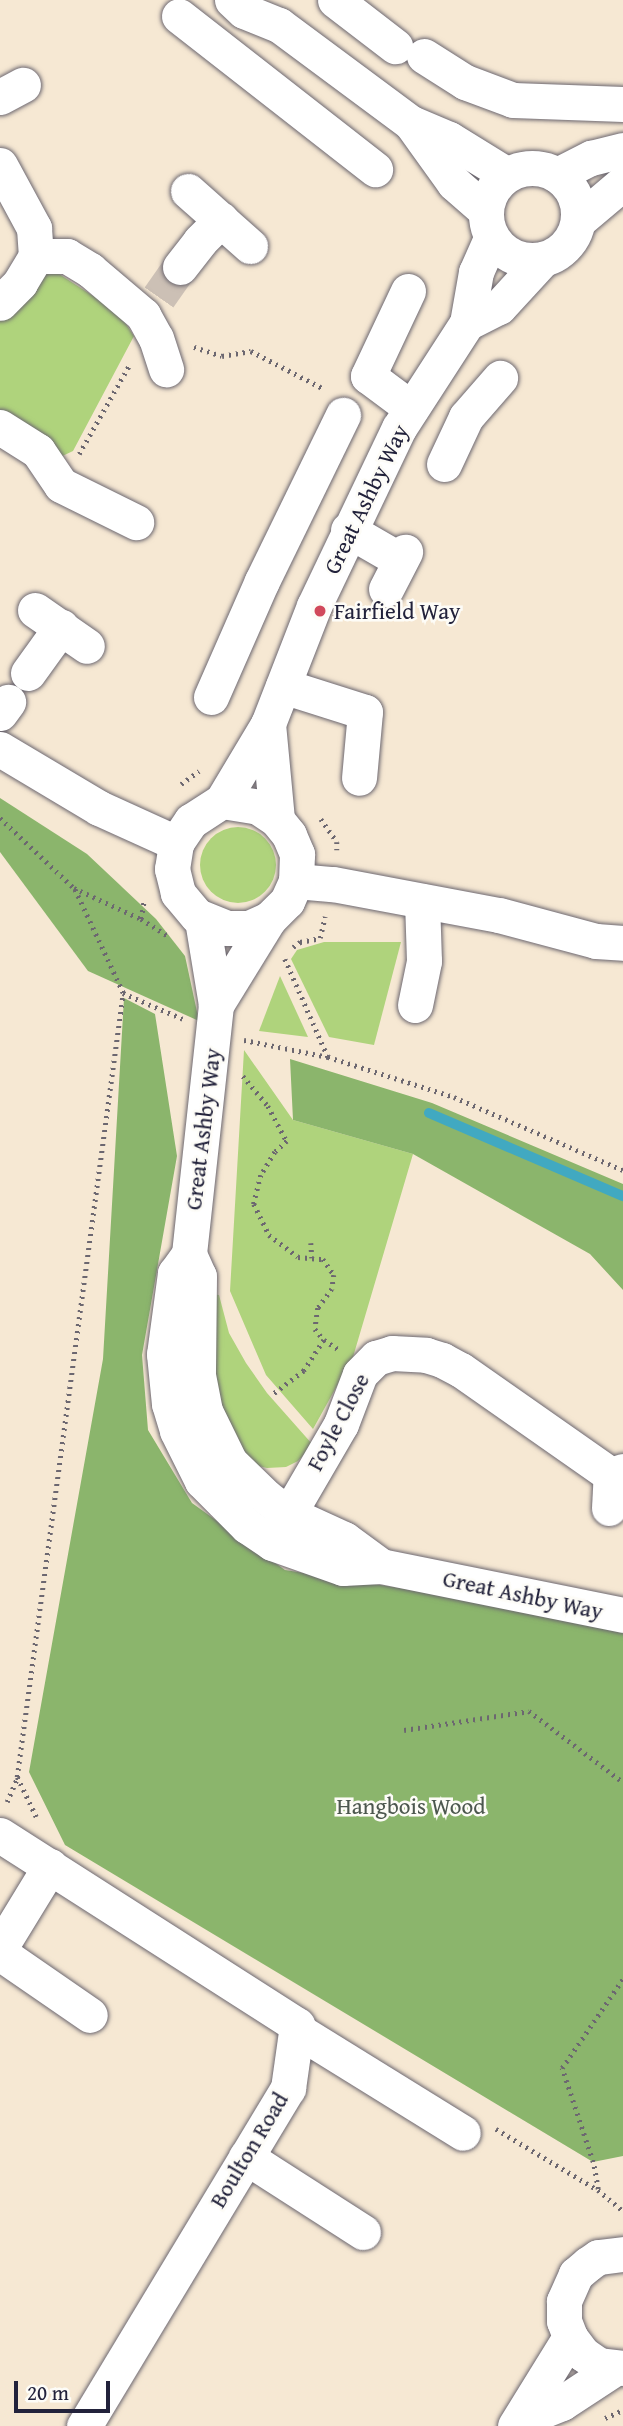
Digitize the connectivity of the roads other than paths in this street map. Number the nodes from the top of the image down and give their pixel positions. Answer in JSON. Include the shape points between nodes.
{"nodes":[{"id":1,"x":232,"y":0,"type":"edge"},
{"id":2,"x":327,"y":0,"type":"edge"},
{"id":3,"x":335,"y":0,"type":"edge"},
{"id":4,"x":179,"y":16,"type":"dead end"},
{"id":5,"x":291,"y":31,"type":"edge"},
{"id":6,"x":290,"y":101,"type":"junction"},
{"id":7,"x":623,"y":104,"type":"edge"},
{"id":8,"x":411,"y":123,"type":"junction"},
{"id":9,"x":623,"y":150,"type":"edge"},
{"id":10,"x":0,"y":165,"type":"edge"},
{"id":11,"x":375,"y":169,"type":"dead end"},
{"id":12,"x":506,"y":174,"type":"junction"},
{"id":13,"x":557,"y":175,"type":"junction"},
{"id":14,"x":623,"y":183,"type":"edge"},
{"id":15,"x":188,"y":191,"type":"dead end"},
{"id":16,"x":221,"y":220,"type":"junction"},
{"id":17,"x":578,"y":221,"type":"junction"},
{"id":18,"x":488,"y":224,"type":"junction"},
{"id":19,"x":250,"y":246,"type":"dead end"},
{"id":20,"x":36,"y":256,"type":"junction"},
{"id":21,"x":543,"y":259,"type":"junction"},
{"id":22,"x":180,"y":267,"type":"tunnel mouth"},
{"id":23,"x":408,"y":291,"type":"dead end"},
{"id":24,"x":0,"y":303,"type":"edge"},
{"id":25,"x":467,"y":323,"type":"junction"},
{"id":26,"x":156,"y":330,"type":"road end"},
{"id":27,"x":500,"y":378,"type":"dead end"},
{"id":28,"x":418,"y":398,"type":"junction"},
{"id":29,"x":334,"y":402,"type":"road end"},
{"id":30,"x":466,"y":417,"type":"junction"},
{"id":31,"x":0,"y":427,"type":"edge"},
{"id":32,"x":444,"y":464,"type":"dead end"},
{"id":33,"x":136,"y":522,"type":"dead end"},
{"id":34,"x":348,"y":530,"type":"junction"},
{"id":35,"x":397,"y":567,"type":"dead end"},
{"id":36,"x":262,"y":580,"type":"junction"},
{"id":37,"x":314,"y":606,"type":"junction"},
{"id":38,"x":61,"y":628,"type":"dead end"},
{"id":39,"x":28,"y":673,"type":"dead end"},
{"id":40,"x":283,"y":686,"type":"junction"},
{"id":41,"x":211,"y":697,"type":"dead end"},
{"id":42,"x":268,"y":724,"type":"junction"},
{"id":43,"x":0,"y":749,"type":"edge"},
{"id":44,"x":359,"y":778,"type":"dead end"},
{"id":45,"x":230,"y":787,"type":"junction"},
{"id":46,"x":277,"y":820,"type":"junction"},
{"id":47,"x":168,"y":839,"type":"junction"},
{"id":48,"x":296,"y":881,"type":"junction"},
{"id":49,"x":422,"y":901,"type":"junction"},
{"id":50,"x":269,"y":919,"type":"junction"},
{"id":51,"x":202,"y":920,"type":"junction"},
{"id":52,"x":623,"y":943,"type":"edge"},
{"id":53,"x":415,"y":1005,"type":"dead end"},
{"id":54,"x":215,"y":1019,"type":"junction"},
{"id":55,"x":614,"y":1485,"type":"edge"},
{"id":56,"x":280,"y":1528,"type":"junction"},
{"id":57,"x":623,"y":1615,"type":"edge"},
{"id":58,"x":11,"y":1835,"type":"edge"},
{"id":59,"x":50,"y":1866,"type":"junction"},
{"id":60,"x":0,"y":1951,"type":"edge"},
{"id":61,"x":90,"y":2015,"type":"dead end"},
{"id":62,"x":297,"y":2029,"type":"junction"},
{"id":63,"x":463,"y":2133,"type":"dead end"},
{"id":64,"x":246,"y":2157,"type":"junction"},
{"id":65,"x":363,"y":2232,"type":"dead end"},
{"id":66,"x":619,"y":2249,"type":"edge"},
{"id":67,"x":570,"y":2337,"type":"junction"},
{"id":68,"x":619,"y":2368,"type":"edge"},
{"id":69,"x":518,"y":2422,"type":"edge"},
{"id":70,"x":84,"y":2426,"type":"edge"}],
"edges":[{"from":1,"to":5,"type":"street"},
{"from":2,"to":5,"type":"street"},
{"from":3,"to":7,"type":"street","via":[[464,82],[513,100]]},
{"from":4,"to":6,"type":"street"},
{"from":5,"to":6,"type":"street"},
{"from":5,"to":8,"type":"street"},
{"from":6,"to":11,"type":"street"},
{"from":8,"to":12,"type":"street","via":[[449,139]]},
{"from":8,"to":18,"type":"street"},
{"from":9,"to":13,"type":"street","via":[[591,158]]},
{"from":10,"to":20,"type":"street","via":[[34,228]]},
{"from":12,"to":13,"type":"street","via":[[528,167]]},
{"from":12,"to":18,"type":"street","name":"Great Ashby Way","via":[[491,190]]},
{"from":13,"to":17,"type":"street","via":[[574,194]]},
{"from":14,"to":17,"type":"street"},
{"from":15,"to":16,"type":"street"},
{"from":16,"to":19,"type":"street"},
{"from":16,"to":22,"type":"street"},
{"from":17,"to":21,"type":"street","via":[[566,246]]},
{"from":18,"to":21,"type":"street","via":[[500,249],[514,257]]},
{"from":18,"to":25,"type":"street","name":"Great Ashby Way"},
{"from":20,"to":24,"type":"street","via":[[20,283]]},
{"from":20,"to":26,"type":"street","via":[[66,256],[90,270]]},
{"from":21,"to":25,"type":"street","via":[[499,307]]},
{"from":23,"to":28,"type":"street","via":[[368,376]]},
{"from":25,"to":28,"type":"street","name":"Great Ashby Way"},
{"from":27,"to":30,"type":"street"},
{"from":28,"to":30,"type":"street"},
{"from":28,"to":34,"type":"street","name":"Great Ashby Way"},
{"from":29,"to":36,"type":"street"},
{"from":30,"to":32,"type":"street"},
{"from":31,"to":33,"type":"street","via":[[38,451],[61,485]]},
{"from":34,"to":35,"type":"street"},
{"from":34,"to":37,"type":"street","name":"Great Ashby Way"},
{"from":36,"to":37,"type":"street"},
{"from":36,"to":41,"type":"street"},
{"from":37,"to":40,"type":"street","name":"Great Ashby Way"},
{"from":38,"to":39,"type":"street"},
{"from":40,"to":42,"type":"street","name":"Great Ashby Way"},
{"from":40,"to":44,"type":"street","via":[[365,712]]},
{"from":42,"to":45,"type":"street","name":"Great Ashby Way"},
{"from":42,"to":46,"type":"street","name":"Great Ashby Way"},
{"from":43,"to":47,"type":"street","via":[[99,808]]},
{"from":45,"to":46,"type":"street"},
{"from":45,"to":47,"type":"street","name":"Great Ashby Way"},
{"from":46,"to":48,"type":"street","name":"Great Ashby Way","via":[[297,854]]},
{"from":47,"to":51,"type":"street","via":[[178,892]]},
{"from":48,"to":49,"type":"street"},
{"from":48,"to":50,"type":"street","name":"Great Ashby Way","via":[[287,901]]},
{"from":49,"to":52,"type":"street","via":[[499,915],[596,941]]},
{"from":49,"to":53,"type":"street","via":[[424,961]]},
{"from":50,"to":51,"type":"street","via":[[249,928],[227,928]]},
{"from":50,"to":54,"type":"street","name":"Great Ashby Way"},
{"from":51,"to":54,"type":"street","name":"Great Ashby Way"},
{"from":54,"to":56,"type":"street","name":"Great Ashby Way","via":[[189,1254],[199,1276],[198,1375],[205,1411],[230,1462]]},
{"from":55,"to":56,"type":"street","name":"Foyle Close","via":[[461,1370],[426,1355],[392,1353],[376,1359],[360,1374],[341,1424]]},
{"from":56,"to":57,"type":"street","name":"Great Ashby Way","via":[[344,1539],[381,1566]]},
{"from":58,"to":59,"type":"street"},
{"from":59,"to":60,"type":"street"},
{"from":59,"to":62,"type":"street"},
{"from":60,"to":61,"type":"street"},
{"from":62,"to":63,"type":"street"},
{"from":62,"to":64,"type":"street","name":"Boulton Road","via":[[288,2088]]},
{"from":64,"to":65,"type":"street"},
{"from":64,"to":70,"type":"street","name":"Boulton Road"},
{"from":66,"to":67,"type":"street","via":[[588,2264],[569,2286],[564,2321]]},
{"from":67,"to":68,"type":"street","via":[[599,2365]]},
{"from":67,"to":69,"type":"street"},
{"from":68,"to":69,"type":"street","via":[[562,2403]]}]}
